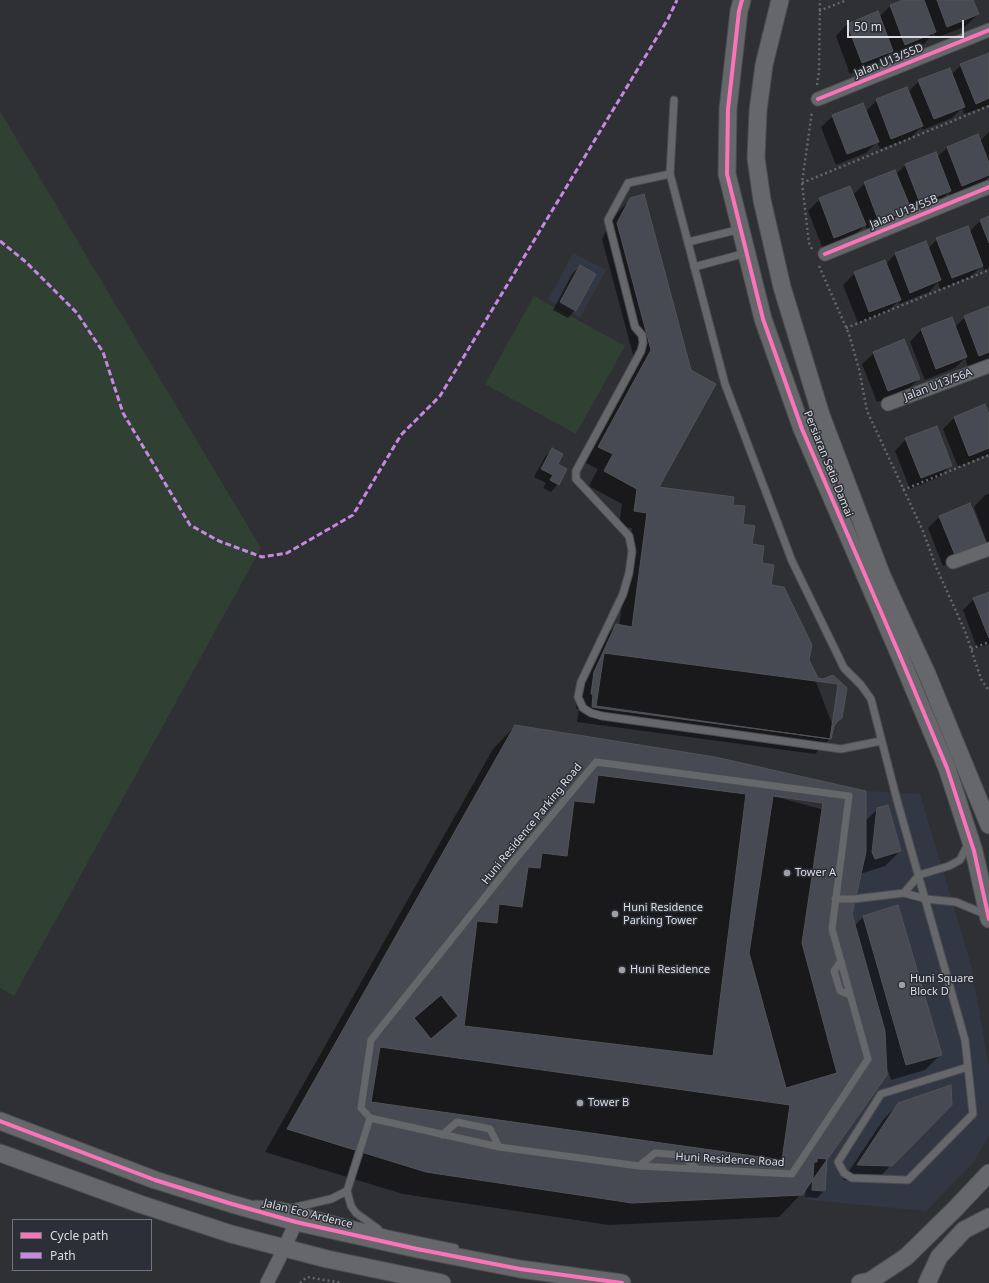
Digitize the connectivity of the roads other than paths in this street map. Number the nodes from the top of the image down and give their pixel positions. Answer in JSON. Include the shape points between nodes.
{"nodes":[{"id":1,"x":742,"y":0,"type":"edge"},
{"id":2,"x":780,"y":0,"type":"edge"},
{"id":3,"x":989,"y":30,"type":"edge"},
{"id":4,"x":674,"y":100,"type":"dead end"},
{"id":5,"x":815,"y":103,"type":"road end"},
{"id":6,"x":670,"y":174,"type":"junction"},
{"id":7,"x":989,"y":187,"type":"edge"},
{"id":8,"x":741,"y":229,"type":"junction"},
{"id":9,"x":688,"y":242,"type":"junction"},
{"id":10,"x":746,"y":253,"type":"junction"},
{"id":11,"x":821,"y":259,"type":"road end"},
{"id":12,"x":694,"y":267,"type":"junction"},
{"id":13,"x":989,"y":366,"type":"edge"},
{"id":14,"x":888,"y":404,"type":"dead end"},
{"id":15,"x":989,"y":549,"type":"edge"},
{"id":16,"x":953,"y":562,"type":"dead end"},
{"id":17,"x":881,"y":741,"type":"junction"},
{"id":18,"x":989,"y":826,"type":"edge"},
{"id":19,"x":970,"y":839,"type":"junction"},
{"id":20,"x":919,"y":875,"type":"junction"},
{"id":21,"x":904,"y":893,"type":"junction"},
{"id":22,"x":835,"y":899,"type":"junction"},
{"id":23,"x":926,"y":899,"type":"junction"},
{"id":24,"x":989,"y":917,"type":"edge"},
{"id":25,"x":968,"y":1067,"type":"junction"},
{"id":26,"x":370,"y":1118,"type":"junction"},
{"id":27,"x":0,"y":1121,"type":"edge"},
{"id":28,"x":442,"y":1135,"type":"junction"},
{"id":29,"x":499,"y":1148,"type":"junction"},
{"id":30,"x":0,"y":1153,"type":"edge"},
{"id":31,"x":639,"y":1166,"type":"junction"},
{"id":32,"x":697,"y":1169,"type":"junction"},
{"id":33,"x":989,"y":1173,"type":"edge"},
{"id":34,"x":347,"y":1191,"type":"junction"},
{"id":35,"x":293,"y":1215,"type":"junction"},
{"id":36,"x":989,"y":1217,"type":"edge"},
{"id":37,"x":388,"y":1234,"type":"junction"},
{"id":38,"x":284,"y":1249,"type":"junction"},
{"id":39,"x":461,"y":1249,"type":"dead end"},
{"id":40,"x":490,"y":1255,"type":"dead end"},
{"id":41,"x":520,"y":1269,"type":"junction"},
{"id":42,"x":267,"y":1283,"type":"edge"},
{"id":43,"x":442,"y":1283,"type":"edge"},
{"id":44,"x":622,"y":1283,"type":"edge"},
{"id":45,"x":860,"y":1283,"type":"edge"},
{"id":46,"x":927,"y":1283,"type":"edge"}],
"edges":[{"from":1,"to":8,"type":"street","name":"Persiaran Setia Damai","via":[[728,109],[727,174]]},
{"from":2,"to":18,"type":"street","name":"Persiaran Setia Damai","via":[[764,65],[758,111],[756,158],[762,200],[782,287],[821,415],[882,576],[927,674]]},
{"from":3,"to":5,"type":"street","name":"Jalan U13/55D"},
{"from":4,"to":6,"type":"lane"},
{"from":6,"to":9,"type":"lane"},
{"from":6,"to":17,"type":"lane","via":[[628,183],[608,220],[635,327],[642,335],[643,343],[576,471],[576,479],[629,536],[632,550],[630,573],[623,594],[581,682],[578,697],[583,708],[602,716],[841,749]]},
{"from":7,"to":11,"type":"street","name":"Jalan U13/55B"},
{"from":8,"to":9,"type":"lane"},
{"from":8,"to":10,"type":"street","name":"Persiaran Setia Damai"},
{"from":9,"to":12,"type":"lane"},
{"from":10,"to":12,"type":"lane"},
{"from":10,"to":19,"type":"street","name":"Persiaran Setia Damai","via":[[763,319],[802,429],[947,768]]},
{"from":12,"to":17,"type":"lane","via":[[725,384],[792,561],[844,668],[871,699]]},
{"from":13,"to":14,"type":"street","name":"Jalan U13/56A"},
{"from":15,"to":16,"type":"street"},
{"from":17,"to":20,"type":"lane"},
{"from":19,"to":20,"type":"lane","via":[[960,860]]},
{"from":19,"to":24,"type":"street","name":"Persiaran Setia Damai"},
{"from":20,"to":21,"type":"lane"},
{"from":20,"to":23,"type":"lane"},
{"from":21,"to":22,"type":"lane"},
{"from":21,"to":23,"type":"lane"},
{"from":22,"to":26,"type":"lane","name":"Huni Residence Parking Road","via":[[849,796],[596,762],[371,1040],[362,1108]]},
{"from":22,"to":32,"type":"lane","name":"Huni Residence Road","via":[[832,928],[868,1059],[792,1174]]},
{"from":23,"to":24,"type":"lane","via":[[956,902]]},
{"from":23,"to":25,"type":"lane","via":[[965,1040]]},
{"from":25,"to":25,"type":"lane","via":[[972,1114],[908,1180],[852,1178],[844,1173],[838,1162],[881,1094]]},
{"from":26,"to":28,"type":"lane","name":"Huni Residence Road"},
{"from":26,"to":34,"type":"lane"},
{"from":27,"to":35,"type":"street","name":"Jalan Eco Ardence","via":[[155,1180],[232,1204]]},
{"from":28,"to":29,"type":"lane","name":"Huni Residence Road"},
{"from":28,"to":29,"type":"lane","via":[[457,1122],[490,1129]]},
{"from":29,"to":31,"type":"lane","name":"Huni Residence Road"},
{"from":30,"to":38,"type":"street","via":[[147,1206]]},
{"from":31,"to":32,"type":"lane","name":"Huni Residence Road"},
{"from":31,"to":32,"type":"lane","via":[[655,1153],[682,1155]]},
{"from":33,"to":45,"type":"street","via":[[906,1257],[870,1281]]},
{"from":34,"to":35,"type":"lane"},
{"from":34,"to":37,"type":"lane","via":[[356,1214]]},
{"from":35,"to":37,"type":"lane"},
{"from":35,"to":38,"type":"street"},
{"from":35,"to":41,"type":"street","name":"Jalan Eco Ardence","via":[[417,1249]]},
{"from":36,"to":46,"type":"street","via":[[964,1230],[939,1256]]},
{"from":37,"to":39,"type":"lane"},
{"from":38,"to":42,"type":"street"},
{"from":38,"to":43,"type":"street"},
{"from":40,"to":41,"type":"lane"},
{"from":41,"to":44,"type":"street","name":"Jalan Eco Ardence"}]}
